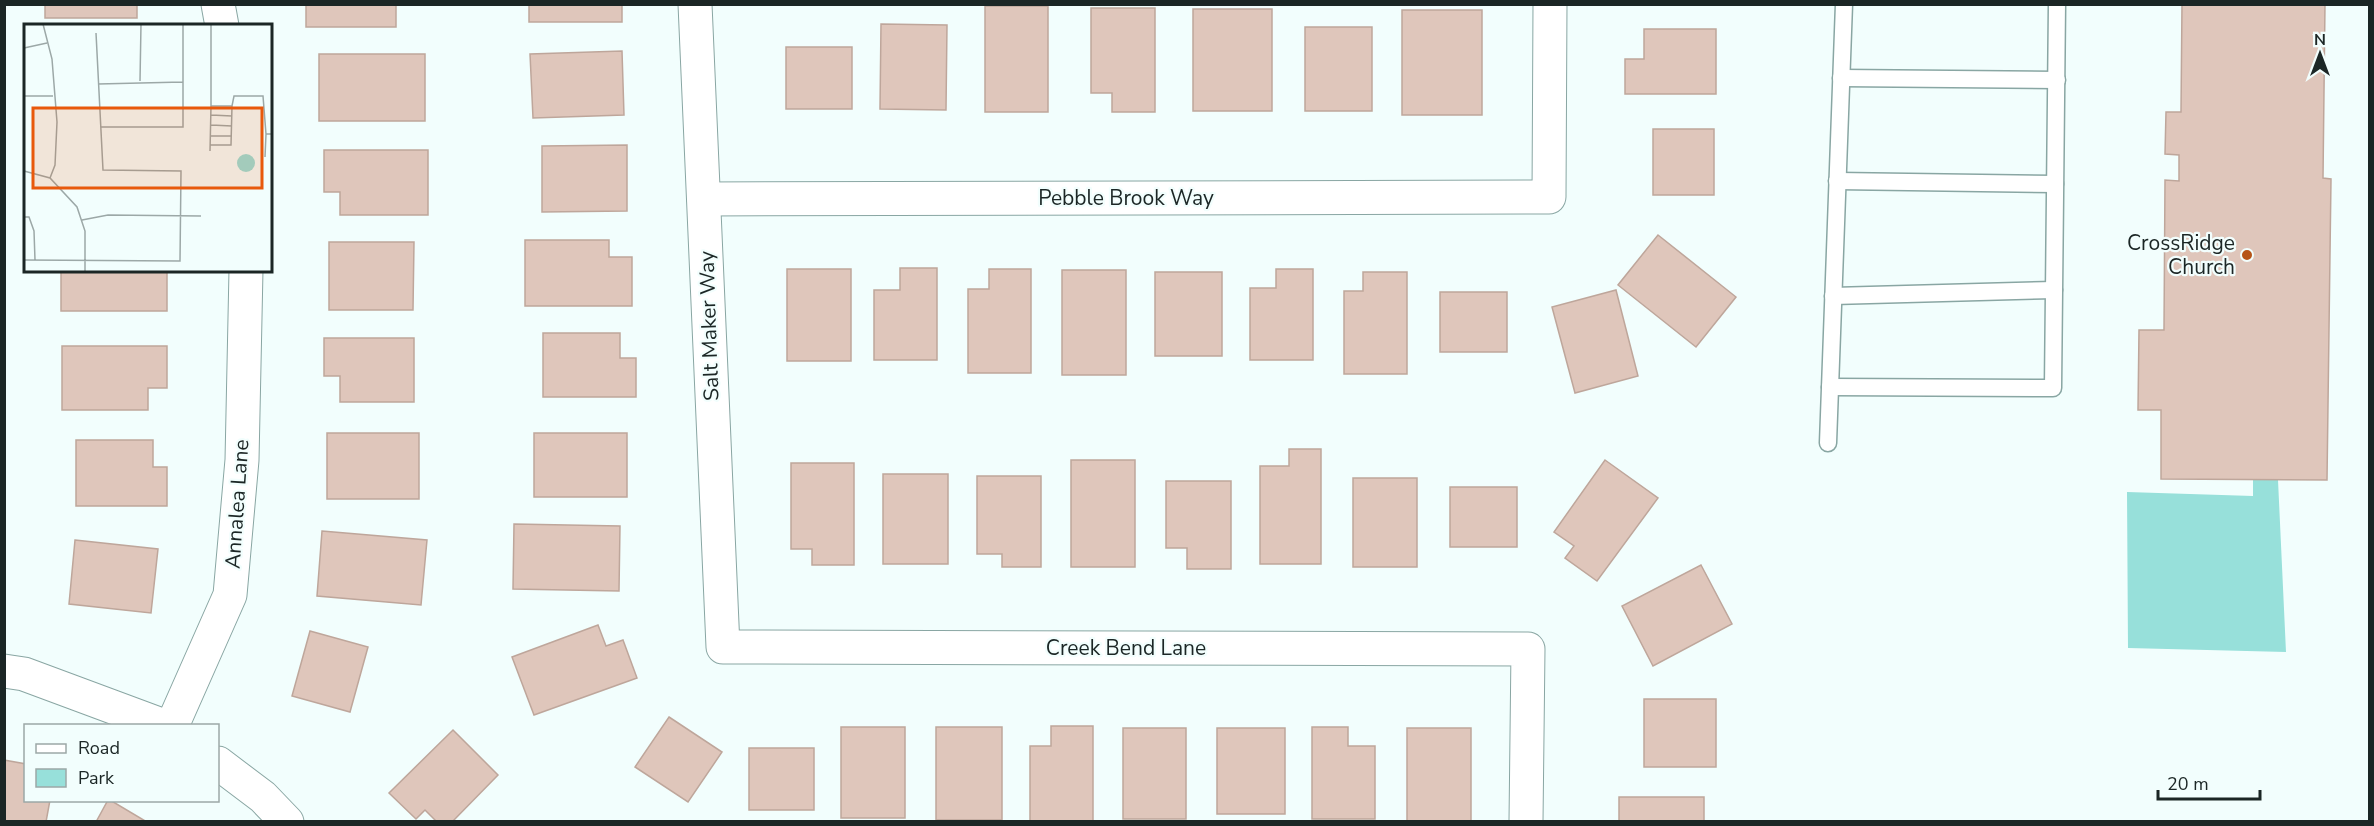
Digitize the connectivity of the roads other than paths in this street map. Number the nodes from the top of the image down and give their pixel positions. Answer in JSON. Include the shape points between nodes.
{"nodes":[{"id":1,"x":218,"y":4,"type":"edge"},
{"id":2,"x":695,"y":4,"type":"edge"},
{"id":3,"x":1550,"y":4,"type":"edge"},
{"id":4,"x":1844,"y":4,"type":"edge"},
{"id":5,"x":2057,"y":4,"type":"edge"},
{"id":6,"x":222,"y":24,"type":"edge"},
{"id":7,"x":1841,"y":78,"type":"junction"},
{"id":8,"x":2057,"y":80,"type":"junction"},
{"id":9,"x":1838,"y":181,"type":"junction"},
{"id":10,"x":2055,"y":184,"type":"junction"},
{"id":11,"x":704,"y":199,"type":"junction"},
{"id":12,"x":246,"y":272,"type":"edge"},
{"id":13,"x":2054,"y":290,"type":"junction"},
{"id":14,"x":1833,"y":296,"type":"junction"},
{"id":15,"x":1830,"y":387,"type":"junction"},
{"id":16,"x":1828,"y":443,"type":"dead end"},
{"id":17,"x":723,"y":646,"type":"joint"},
{"id":18,"x":4,"y":671,"type":"edge"},
{"id":19,"x":159,"y":724,"type":"edge"},
{"id":20,"x":173,"y":724,"type":"edge"},
{"id":21,"x":219,"y":764,"type":"edge"},
{"id":22,"x":287,"y":822,"type":"edge"},
{"id":23,"x":1527,"y":822,"type":"edge"}],
"edges":[{"from":1,"to":6,"type":"street"},
{"from":2,"to":11,"type":"street","name":"Salt Maker Way"},
{"from":3,"to":11,"type":"street","name":"Pebble Brook Way","via":[[1549,196]]},
{"from":4,"to":7,"type":"lane"},
{"from":5,"to":8,"type":"lane"},
{"from":7,"to":8,"type":"lane"},
{"from":7,"to":9,"type":"lane"},
{"from":8,"to":10,"type":"lane"},
{"from":9,"to":10,"type":"lane"},
{"from":9,"to":14,"type":"lane"},
{"from":10,"to":13,"type":"lane"},
{"from":11,"to":17,"type":"street","name":"Salt Maker Way"},
{"from":12,"to":20,"type":"street","name":"Annalea Lane","via":[[242,460],[230,595]]},
{"from":13,"to":14,"type":"lane"},
{"from":13,"to":15,"type":"lane","via":[[2053,388]]},
{"from":14,"to":15,"type":"lane"},
{"from":15,"to":16,"type":"lane"},
{"from":17,"to":23,"type":"street","name":"Creek Bend Lane","via":[[1528,649]]},
{"from":18,"to":19,"type":"street","via":[[24,674]]},
{"from":21,"to":22,"type":"street","via":[[263,797]]}]}
